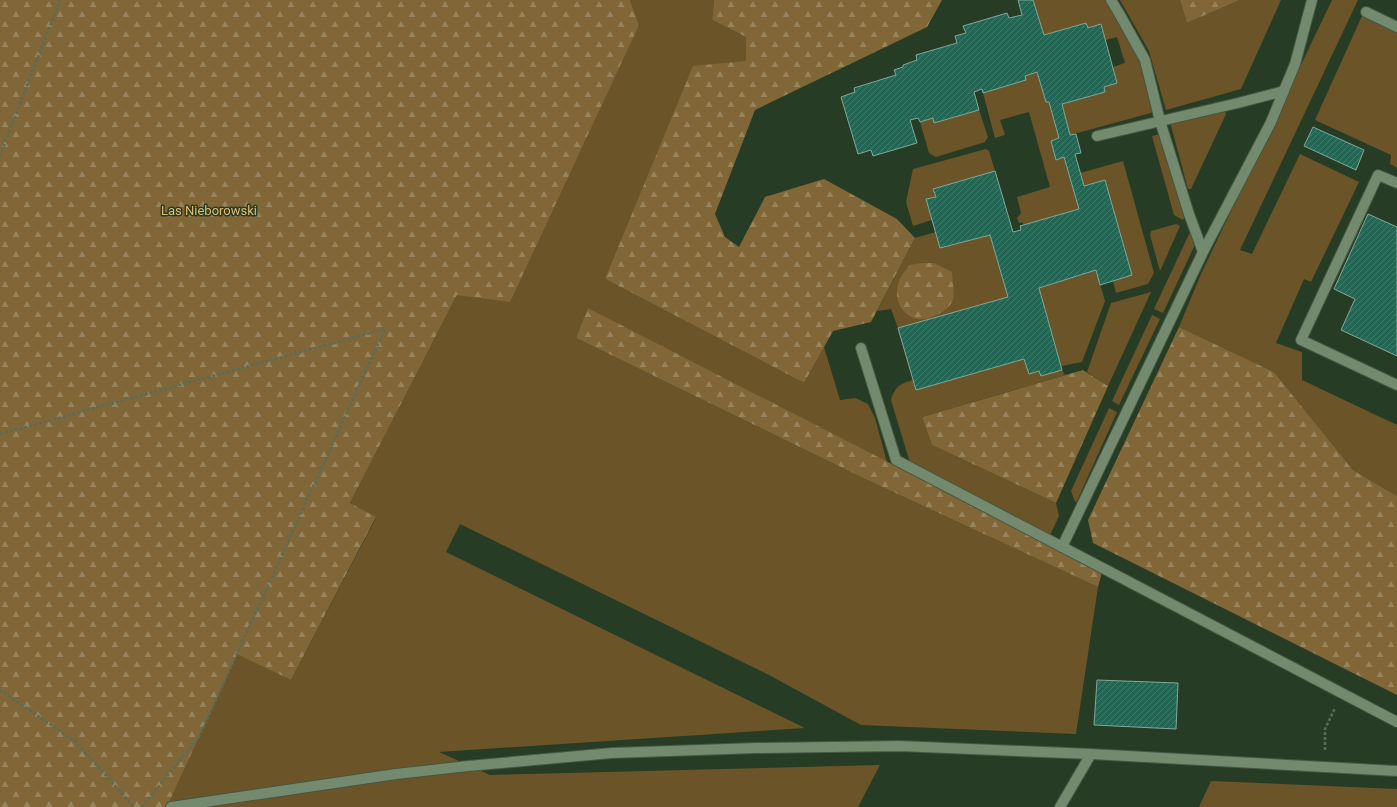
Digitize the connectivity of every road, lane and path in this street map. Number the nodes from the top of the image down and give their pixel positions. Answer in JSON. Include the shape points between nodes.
{"nodes":[{"id":1,"x":60,"y":0,"type":"edge"},
{"id":2,"x":1111,"y":0,"type":"edge"},
{"id":3,"x":1312,"y":0,"type":"edge"},
{"id":4,"x":1366,"y":12,"type":"dead end"},
{"id":5,"x":1397,"y":27,"type":"edge"},
{"id":6,"x":1284,"y":91,"type":"junction"},
{"id":7,"x":1160,"y":121,"type":"junction"},
{"id":8,"x":1098,"y":136,"type":"dead end"},
{"id":9,"x":0,"y":156,"type":"edge"},
{"id":10,"x":1397,"y":183,"type":"edge"},
{"id":11,"x":1203,"y":252,"type":"junction"},
{"id":12,"x":861,"y":348,"type":"dead end"},
{"id":13,"x":1397,"y":385,"type":"edge"},
{"id":14,"x":0,"y":434,"type":"edge"},
{"id":15,"x":1062,"y":547,"type":"junction"},
{"id":16,"x":0,"y":690,"type":"edge"},
{"id":17,"x":1351,"y":698,"type":"junction"},
{"id":18,"x":1397,"y":722,"type":"edge"},
{"id":19,"x":1091,"y":754,"type":"junction"},
{"id":20,"x":1329,"y":767,"type":"junction"},
{"id":21,"x":1397,"y":771,"type":"edge"},
{"id":22,"x":134,"y":807,"type":"edge"},
{"id":23,"x":142,"y":807,"type":"edge"},
{"id":24,"x":171,"y":807,"type":"edge"},
{"id":25,"x":1060,"y":807,"type":"edge"}],
"edges":[{"from":1,"to":9,"type":"path"},
{"from":2,"to":7,"type":"street","via":[[1145,60]]},
{"from":3,"to":6,"type":"street","via":[[1295,64]]},
{"from":4,"to":5,"type":"street"},
{"from":6,"to":7,"type":"street"},
{"from":6,"to":11,"type":"street","via":[[1271,122]]},
{"from":7,"to":8,"type":"street"},
{"from":7,"to":11,"type":"street"},
{"from":10,"to":13,"type":"street","via":[[1378,175],[1301,340]]},
{"from":11,"to":15,"type":"street"},
{"from":12,"to":15,"type":"street","via":[[896,460]]},
{"from":14,"to":23,"type":"path","via":[[385,329],[199,737]]},
{"from":15,"to":17,"type":"street"},
{"from":16,"to":22,"type":"path","via":[[76,742]]},
{"from":17,"to":18,"type":"street"},
{"from":17,"to":20,"type":"path","via":[[1334,709],[1325,729],[1324,747]]},
{"from":19,"to":20,"type":"street"},
{"from":19,"to":24,"type":"street","via":[[899,746],[612,753],[396,774]]},
{"from":19,"to":25,"type":"street"},
{"from":20,"to":21,"type":"street"}]}
